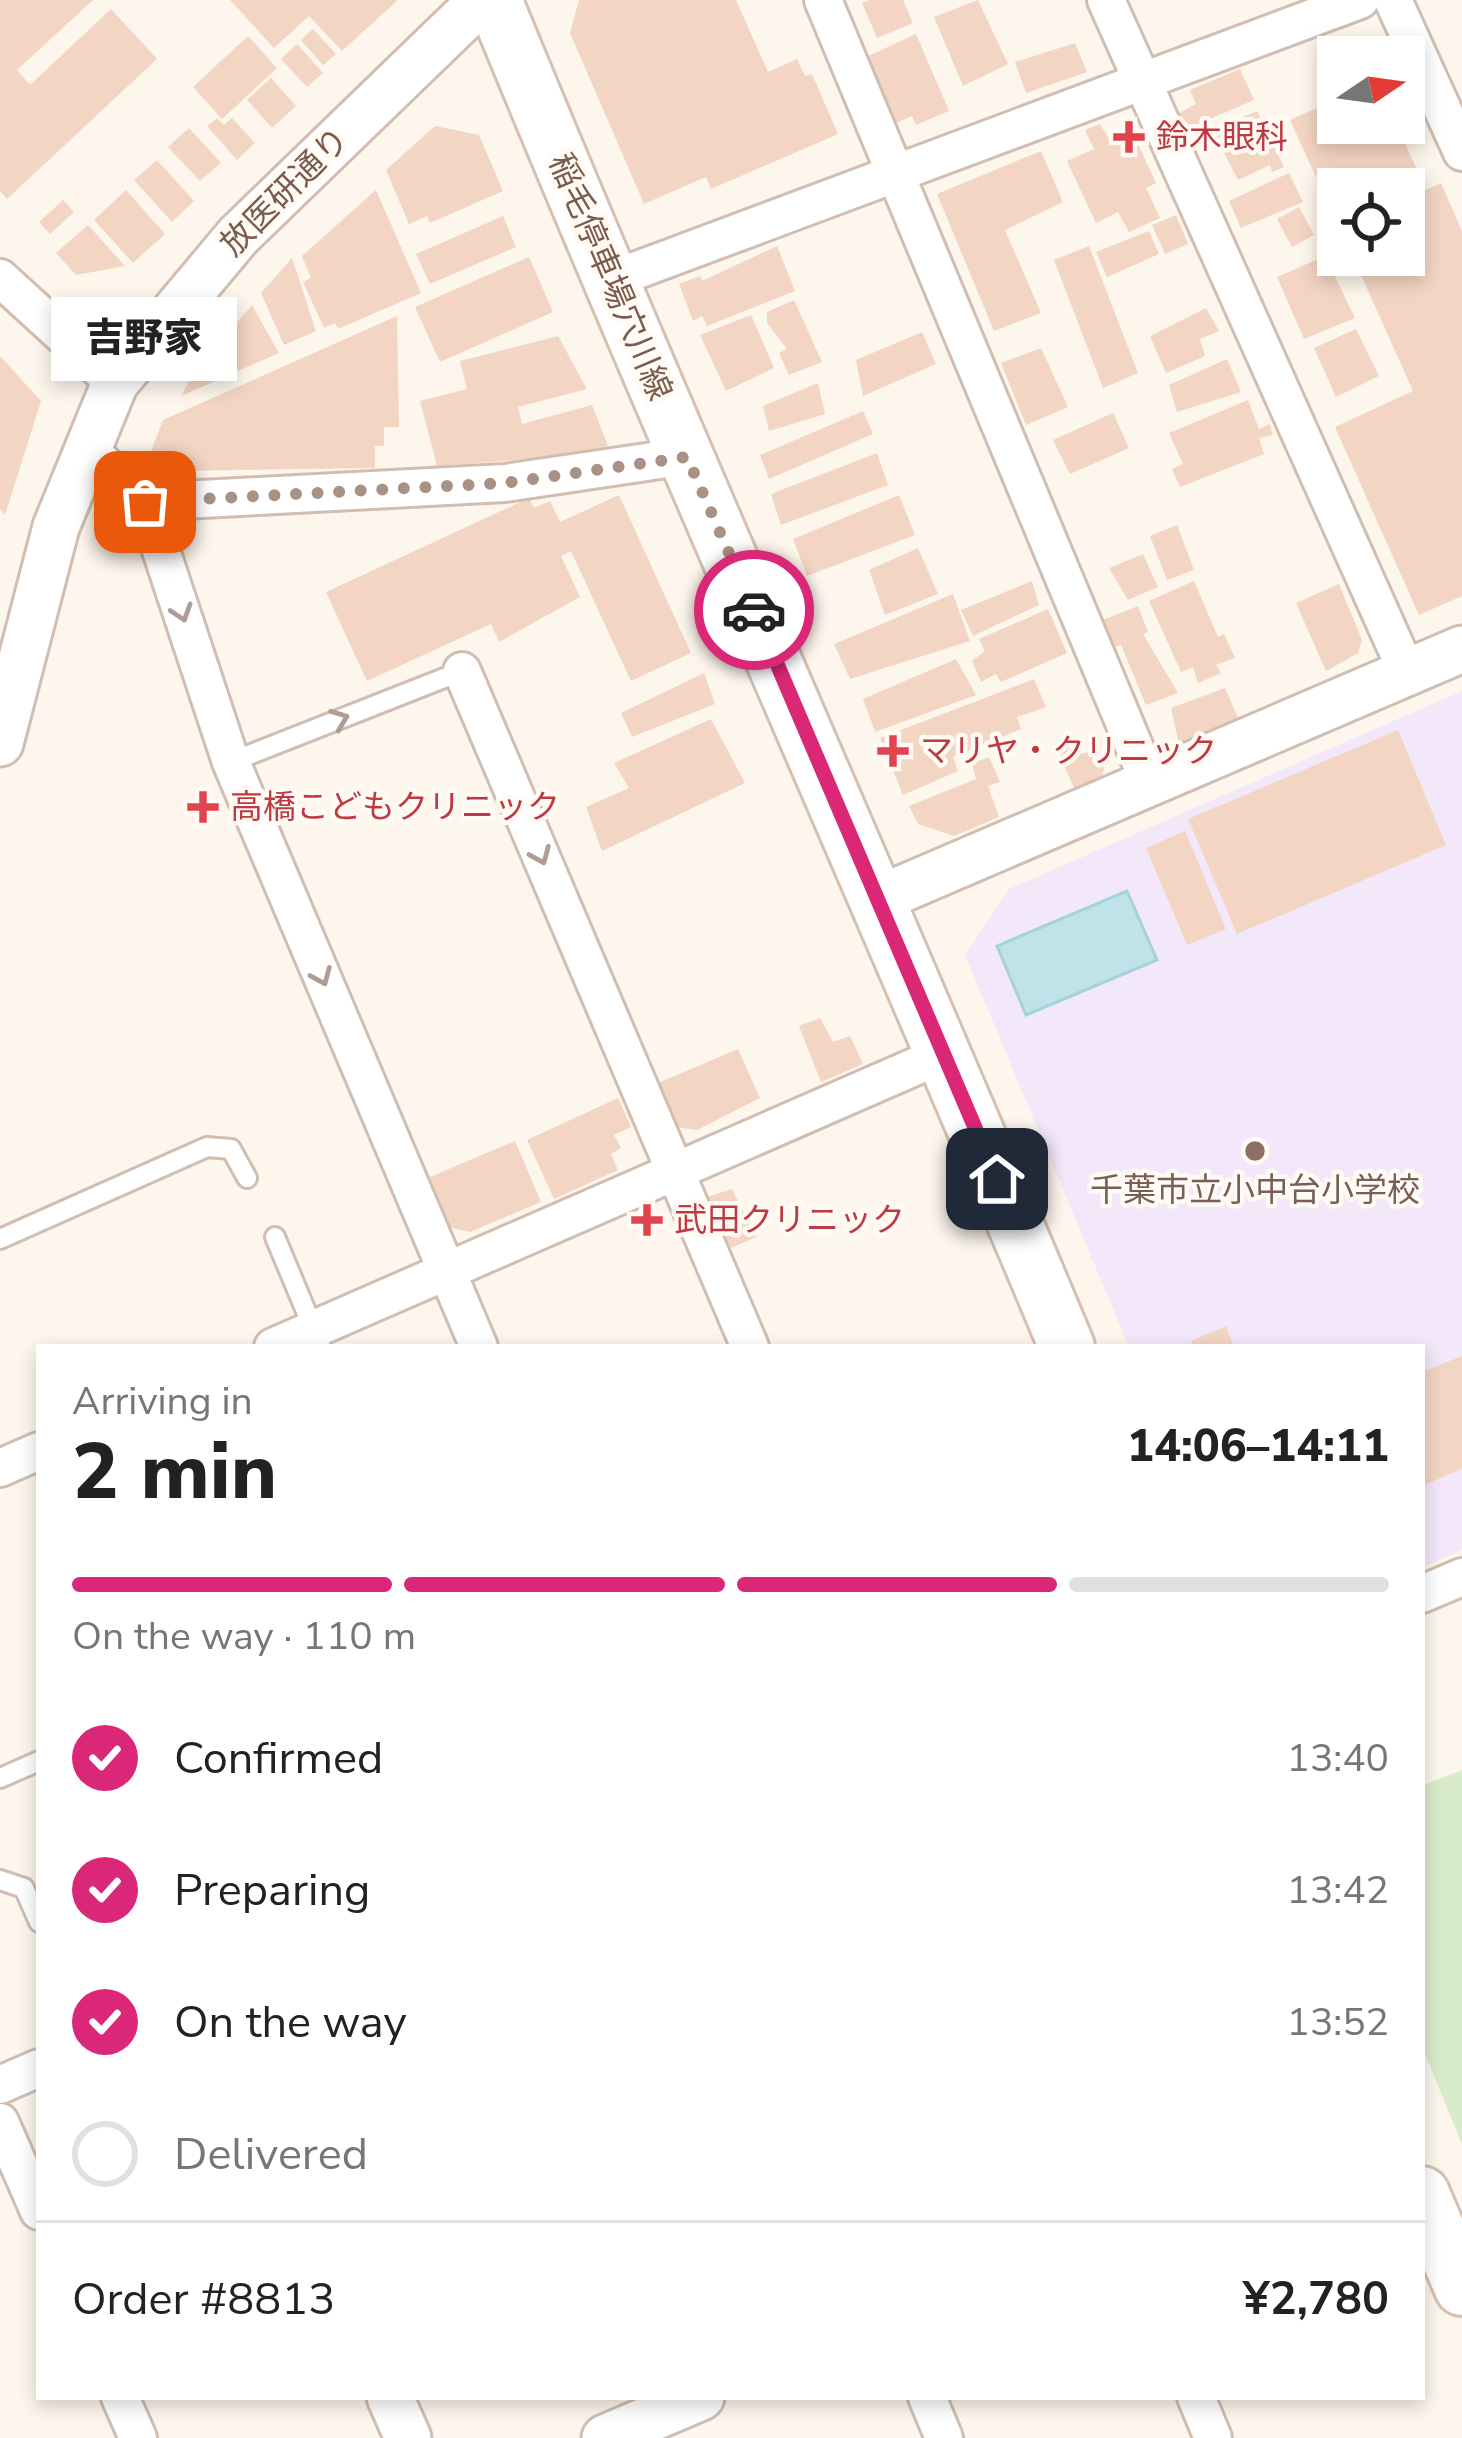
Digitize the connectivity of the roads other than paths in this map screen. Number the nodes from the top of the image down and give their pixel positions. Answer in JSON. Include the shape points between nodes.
{"nodes":[{"id":1,"x":482,"y":0,"type":"edge"},
{"id":2,"x":494,"y":0,"type":"edge"},
{"id":3,"x":823,"y":0,"type":"edge"},
{"id":4,"x":1106,"y":0,"type":"edge"},
{"id":5,"x":1360,"y":0,"type":"edge"},
{"id":6,"x":1394,"y":0,"type":"edge"},
{"id":7,"x":1143,"y":81,"type":"junction"},
{"id":8,"x":1462,"y":152,"type":"edge"},
{"id":9,"x":897,"y":173,"type":"junction"},
{"id":10,"x":0,"y":280,"type":"edge"},
{"id":11,"x":608,"y":281,"type":"junction"},
{"id":12,"x":115,"y":383,"type":"junction"},
{"id":13,"x":88,"y":450,"type":"junction"},
{"id":14,"x":687,"y":457,"type":"junction"},
{"id":15,"x":145,"y":502,"type":"junction"},
{"id":16,"x":1462,"y":649,"type":"edge"},
{"id":17,"x":462,"y":671,"type":"joint"},
{"id":18,"x":1407,"y":672,"type":"junction"},
{"id":19,"x":0,"y":743,"type":"edge"},
{"id":20,"x":231,"y":762,"type":"junction"},
{"id":21,"x":1149,"y":782,"type":"junction"},
{"id":22,"x":880,"y":898,"type":"junction"},
{"id":23,"x":944,"y":1054,"type":"junction"},
{"id":24,"x":674,"y":1168,"type":"junction"},
{"id":25,"x":247,"y":1178,"type":"dead end"},
{"id":26,"x":275,"y":1237,"type":"dead end"},
{"id":27,"x":0,"y":1239,"type":"edge"},
{"id":28,"x":446,"y":1269,"type":"junction"},
{"id":29,"x":317,"y":1338,"type":"edge"},
{"id":30,"x":478,"y":1344,"type":"edge"},
{"id":31,"x":749,"y":1344,"type":"edge"},
{"id":32,"x":1066,"y":1344,"type":"edge"},
{"id":33,"x":36,"y":1452,"type":"edge"},
{"id":34,"x":0,"y":1468,"type":"edge"},
{"id":35,"x":1462,"y":1577,"type":"edge"},
{"id":36,"x":1425,"y":1593,"type":"edge"},
{"id":37,"x":36,"y":1762,"type":"edge"},
{"id":38,"x":0,"y":1778,"type":"edge"},
{"id":39,"x":0,"y":1880,"type":"edge"},
{"id":40,"x":36,"y":1915,"type":"edge"},
{"id":41,"x":36,"y":2069,"type":"edge"},
{"id":42,"x":0,"y":2085,"type":"edge"},
{"id":43,"x":0,"y":2122,"type":"edge"},
{"id":44,"x":1425,"y":2201,"type":"edge"},
{"id":45,"x":36,"y":2204,"type":"edge"},
{"id":46,"x":1462,"y":2288,"type":"edge"},
{"id":47,"x":121,"y":2400,"type":"edge"},
{"id":48,"x":391,"y":2400,"type":"edge"},
{"id":49,"x":928,"y":2400,"type":"edge"},
{"id":50,"x":1197,"y":2400,"type":"edge"},
{"id":51,"x":675,"y":2411,"type":"edge"},
{"id":52,"x":138,"y":2438,"type":"edge"},
{"id":53,"x":408,"y":2438,"type":"edge"},
{"id":54,"x":605,"y":2438,"type":"edge"},
{"id":55,"x":944,"y":2438,"type":"edge"},
{"id":56,"x":1214,"y":2438,"type":"edge"}],
"edges":[{"from":1,"to":12,"type":"street","name":"放医研通り","via":[[238,236]]},
{"from":2,"to":11,"type":"main road","name":"稲毛停車場穴川線"},
{"from":3,"to":9,"type":"street"},
{"from":4,"to":7,"type":"street"},
{"from":5,"to":7,"type":"street"},
{"from":6,"to":8,"type":"street"},
{"from":7,"to":9,"type":"street"},
{"from":7,"to":18,"type":"street"},
{"from":9,"to":11,"type":"street"},
{"from":9,"to":21,"type":"street"},
{"from":10,"to":12,"type":"street"},
{"from":11,"to":14,"type":"main road","name":"稲毛停車場穴川線"},
{"from":12,"to":13,"type":"street","name":"放医研通り"},
{"from":13,"to":15,"type":"street"},
{"from":13,"to":19,"type":"street","name":"放医研通り","via":[[56,527]]},
{"from":14,"to":15,"type":"street","via":[[505,483]]},
{"from":14,"to":22,"type":"main road","name":"稲毛停車場穴川線"},
{"from":15,"to":20,"type":"street","one_way":true},
{"from":16,"to":18,"type":"street"},
{"from":20,"to":17,"type":"lane","one_way":true},
{"from":17,"to":24,"type":"street","one_way":true},
{"from":18,"to":21,"type":"street"},
{"from":20,"to":28,"type":"street","one_way":true},
{"from":21,"to":22,"type":"street"},
{"from":22,"to":23,"type":"main road","name":"稲毛停車場穴川線"},
{"from":23,"to":24,"type":"street"},
{"from":23,"to":32,"type":"main road","name":"稲毛停車場穴川線"},
{"from":24,"to":28,"type":"street"},
{"from":24,"to":31,"type":"street"},
{"from":25,"to":27,"type":"lane","via":[[231,1149],[208,1147]]},
{"from":26,"to":29,"type":"lane"},
{"from":28,"to":29,"type":"street"},
{"from":28,"to":30,"type":"street"},
{"from":33,"to":34,"type":"street"},
{"from":35,"to":36,"type":"street"},
{"from":37,"to":38,"type":"lane"},
{"from":39,"to":40,"type":"lane","via":[[25,1888]]},
{"from":41,"to":42,"type":"street"},
{"from":43,"to":45,"type":"street"},
{"from":44,"to":46,"type":"main road"},
{"from":47,"to":52,"type":"street"},
{"from":48,"to":53,"type":"street"},
{"from":49,"to":55,"type":"street"},
{"from":50,"to":56,"type":"street"},
{"from":51,"to":54,"type":"street"}]}
